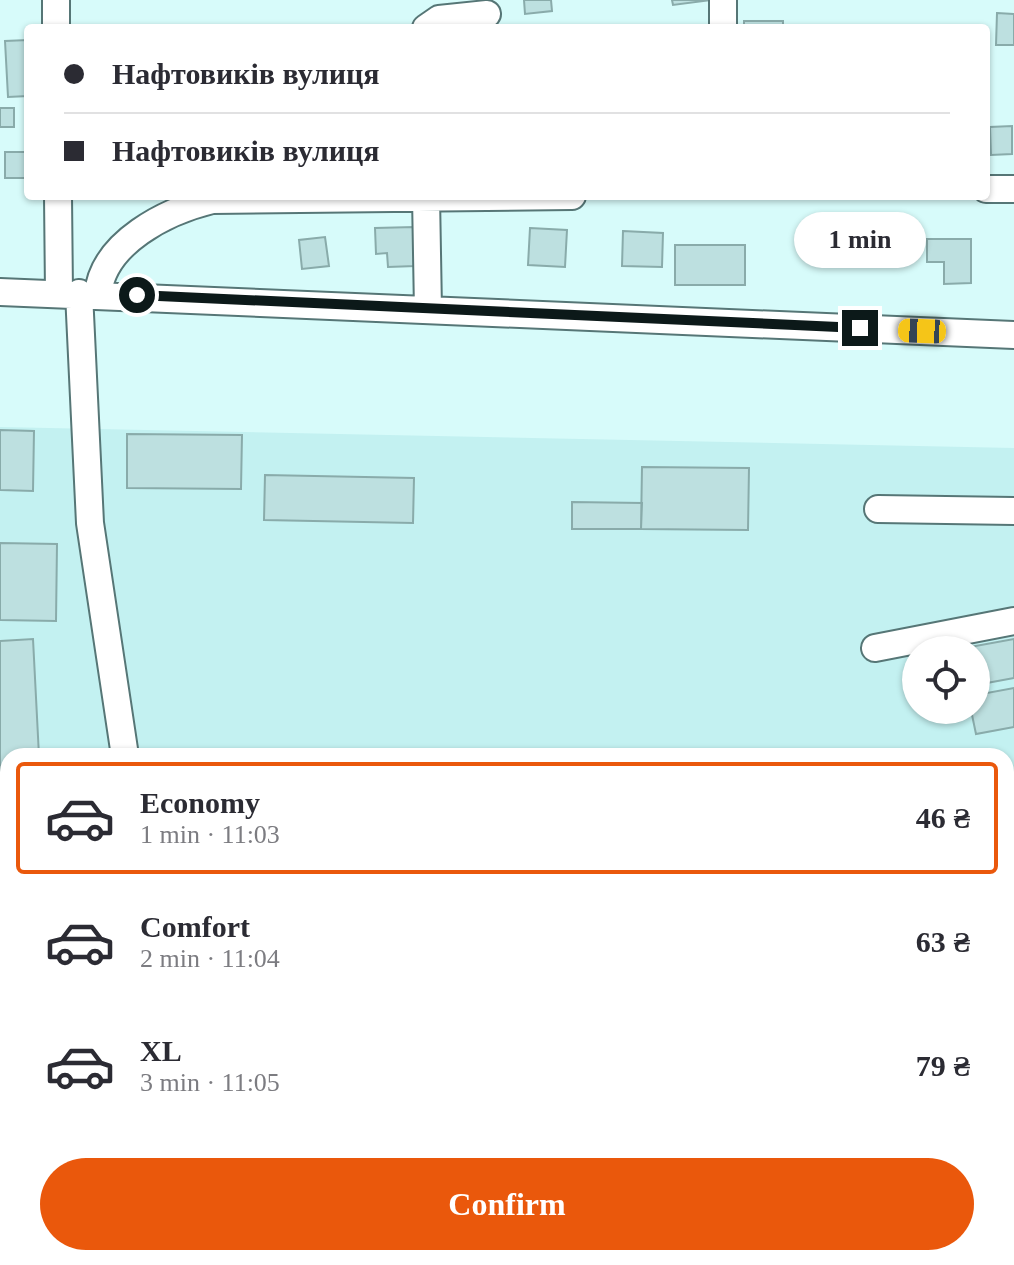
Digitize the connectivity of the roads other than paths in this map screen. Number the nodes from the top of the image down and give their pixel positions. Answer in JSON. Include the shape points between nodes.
{"nodes":[{"id":1,"x":56,"y":0,"type":"edge"},
{"id":2,"x":723,"y":0,"type":"edge"},
{"id":3,"x":487,"y":14,"type":"dead end"},
{"id":4,"x":56,"y":24,"type":"edge"},
{"id":5,"x":432,"y":24,"type":"edge"},
{"id":6,"x":723,"y":24,"type":"edge"},
{"id":7,"x":990,"y":189,"type":"edge"},
{"id":8,"x":1014,"y":189,"type":"edge"},
{"id":9,"x":59,"y":200,"type":"edge"},
{"id":10,"x":212,"y":200,"type":"edge"},
{"id":11,"x":426,"y":200,"type":"edge"},
{"id":12,"x":0,"y":292,"type":"edge"},
{"id":13,"x":79,"y":293,"type":"junction"},
{"id":14,"x":428,"y":310,"type":"junction"},
{"id":15,"x":1014,"y":335,"type":"edge"},
{"id":16,"x":878,"y":509,"type":"dead end"},
{"id":17,"x":1014,"y":511,"type":"edge"},
{"id":18,"x":1014,"y":621,"type":"edge"},
{"id":19,"x":875,"y":648,"type":"dead end"},
{"id":20,"x":124,"y":748,"type":"edge"}],
"edges":[{"from":1,"to":4,"type":"street"},
{"from":2,"to":6,"type":"street"},
{"from":3,"to":5,"type":"street"},
{"from":7,"to":8,"type":"street"},
{"from":9,"to":13,"type":"street"},
{"from":10,"to":13,"type":"street","via":[[169,213],[124,245]]},
{"from":11,"to":14,"type":"street"},
{"from":12,"to":13,"type":"street"},
{"from":13,"to":14,"type":"street"},
{"from":13,"to":20,"type":"street","via":[[90,523]]},
{"from":14,"to":15,"type":"street"},
{"from":16,"to":17,"type":"street"},
{"from":18,"to":19,"type":"street"}]}
